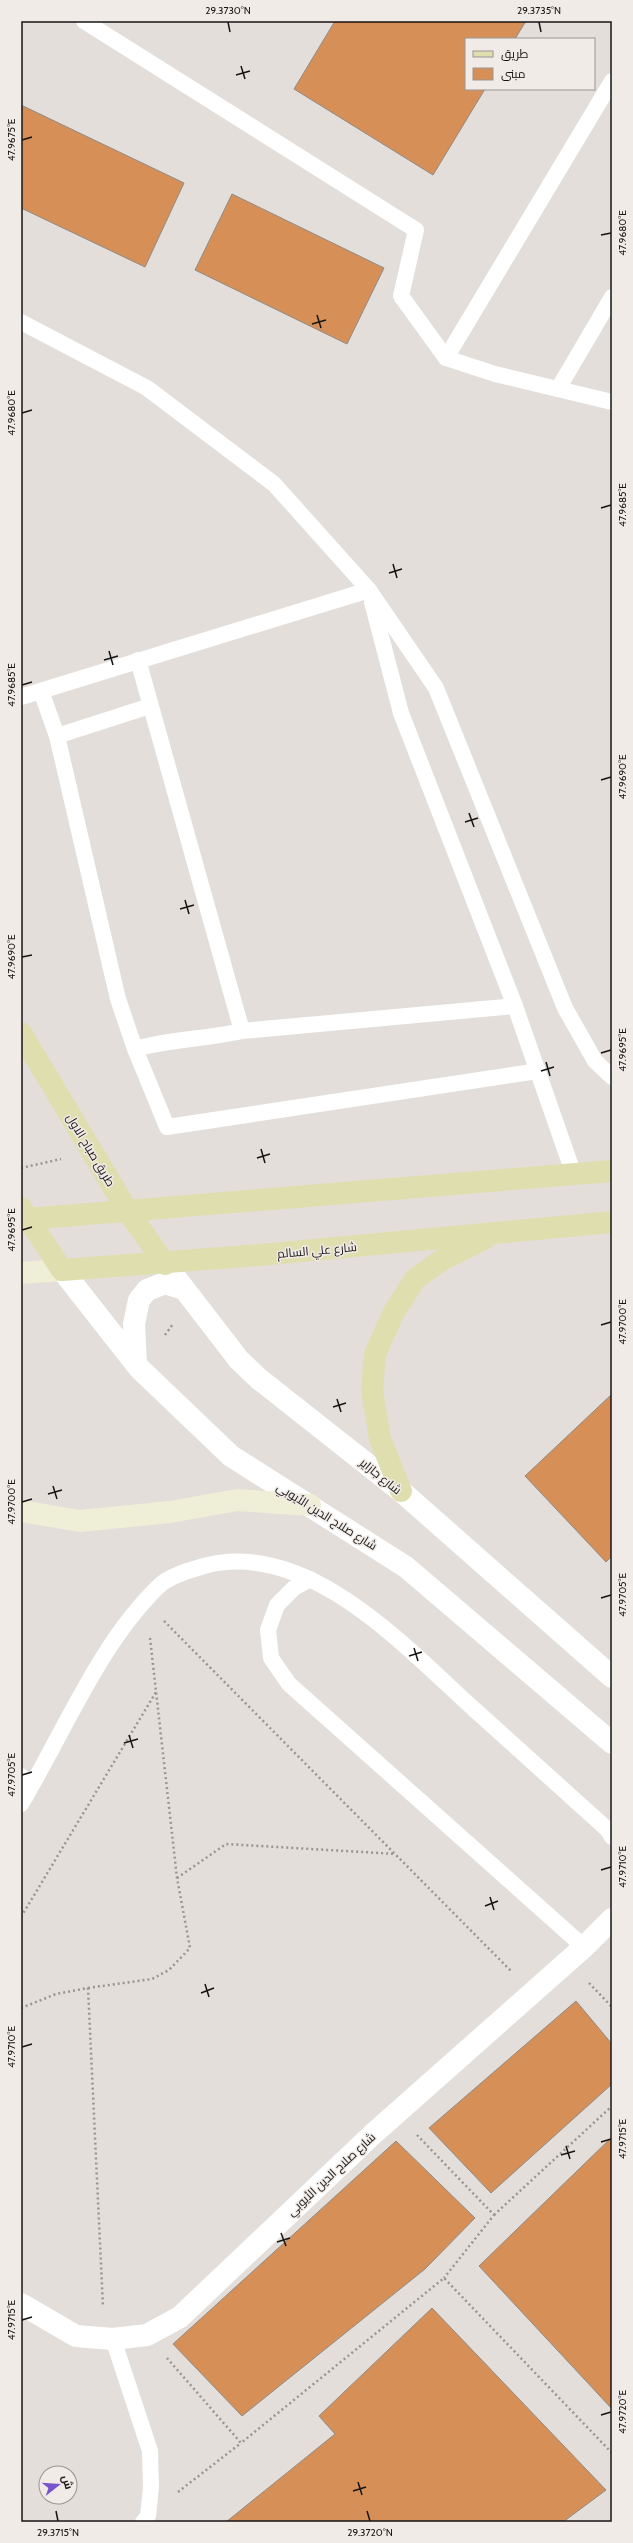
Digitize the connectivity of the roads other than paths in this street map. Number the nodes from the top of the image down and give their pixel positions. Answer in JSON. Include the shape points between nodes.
{"nodes":[{"id":1,"x":84,"y":21,"type":"edge"},
{"id":2,"x":612,"y":81,"type":"edge"},
{"id":3,"x":612,"y":297,"type":"edge"},
{"id":4,"x":21,"y":322,"type":"edge"},
{"id":5,"x":446,"y":358,"type":"junction"},
{"id":6,"x":558,"y":389,"type":"junction"},
{"id":7,"x":612,"y":402,"type":"edge"},
{"id":8,"x":369,"y":590,"type":"junction"},
{"id":9,"x":138,"y":660,"type":"junction"},
{"id":10,"x":41,"y":691,"type":"junction"},
{"id":11,"x":21,"y":698,"type":"edge"},
{"id":12,"x":150,"y":706,"type":"junction"},
{"id":13,"x":57,"y":736,"type":"junction"},
{"id":14,"x":515,"y":1006,"type":"junction"},
{"id":15,"x":242,"y":1031,"type":"junction"},
{"id":16,"x":21,"y":1033,"type":"edge"},
{"id":17,"x":135,"y":1049,"type":"junction"},
{"id":18,"x":538,"y":1071,"type":"junction"},
{"id":19,"x":612,"y":1077,"type":"edge"},
{"id":20,"x":612,"y":1171,"type":"edge"},
{"id":21,"x":574,"y":1174,"type":"junction"},
{"id":22,"x":127,"y":1210,"type":"junction"},
{"id":23,"x":23,"y":1216,"type":"edge"},
{"id":24,"x":612,"y":1222,"type":"edge"},
{"id":25,"x":494,"y":1233,"type":"junction"},
{"id":26,"x":165,"y":1264,"type":"junction"},
{"id":27,"x":62,"y":1270,"type":"junction"},
{"id":28,"x":21,"y":1273,"type":"edge"},
{"id":29,"x":184,"y":1289,"type":"junction"},
{"id":30,"x":136,"y":1364,"type":"junction"},
{"id":31,"x":400,"y":1491,"type":"junction"},
{"id":32,"x":310,"y":1505,"type":"junction"},
{"id":33,"x":21,"y":1511,"type":"edge"},
{"id":34,"x":310,"y":1579,"type":"junction"},
{"id":35,"x":612,"y":1677,"type":"edge"},
{"id":36,"x":612,"y":1742,"type":"edge"},
{"id":37,"x":21,"y":1776,"type":"edge"},
{"id":38,"x":23,"y":1800,"type":"edge"},
{"id":39,"x":612,"y":1838,"type":"edge"},
{"id":40,"x":612,"y":1919,"type":"edge"},
{"id":41,"x":584,"y":1947,"type":"junction"},
{"id":42,"x":21,"y":2304,"type":"edge"},
{"id":43,"x":109,"y":2338,"type":"junction"},
{"id":44,"x":145,"y":2519,"type":"edge"}],
"edges":[{"from":1,"to":5,"type":"lane","via":[[416,230],[401,296]]},
{"from":2,"to":5,"type":"lane"},
{"from":3,"to":6,"type":"lane"},
{"from":4,"to":8,"type":"lane","via":[[147,388],[267,480]]},
{"from":5,"to":6,"type":"lane","via":[[495,374]]},
{"from":6,"to":7,"type":"lane"},
{"from":8,"to":9,"type":"lane"},
{"from":8,"to":14,"type":"lane","via":[[401,712]]},
{"from":8,"to":19,"type":"lane","via":[[436,688],[565,1008],[595,1061]]},
{"from":9,"to":10,"type":"lane"},
{"from":9,"to":12,"type":"lane"},
{"from":10,"to":11,"type":"lane"},
{"from":10,"to":13,"type":"lane"},
{"from":12,"to":13,"type":"lane"},
{"from":12,"to":15,"type":"lane"},
{"from":13,"to":17,"type":"lane","via":[[118,999]]},
{"from":14,"to":15,"type":"lane"},
{"from":14,"to":18,"type":"lane"},
{"from":15,"to":17,"type":"lane","via":[[212,1038],[158,1042]]},
{"from":16,"to":22,"type":"main road","name":"طريق صباح الاول"},
{"from":17,"to":18,"type":"lane","via":[[167,1127]]},
{"from":18,"to":21,"type":"lane"},
{"from":20,"to":21,"type":"main road"},
{"from":21,"to":22,"type":"main road"},
{"from":22,"to":23,"type":"main road"},
{"from":22,"to":26,"type":"main road","name":"طريق صباح الاول"},
{"from":23,"to":27,"type":"main road"},
{"from":24,"to":25,"type":"main road","name":"شارع علي السالم"},
{"from":25,"to":26,"type":"main road","name":"شارع علي السالم"},
{"from":25,"to":31,"type":"main road","via":[[442,1260],[415,1279],[394,1312],[375,1354],[372,1390],[380,1439]]},
{"from":26,"to":27,"type":"main road","name":"شارع علي السالم"},
{"from":26,"to":29,"type":"street","name":"شارع جازاير"},
{"from":27,"to":28,"type":"main road","name":"شارع علي السالم"},
{"from":27,"to":30,"type":"street","name":"شارع صلاح الدين الأيوبي"},
{"from":29,"to":30,"type":"street","via":[[165,1283],[147,1290],[139,1300],[134,1324]]},
{"from":29,"to":31,"type":"street","name":"شارع جازاير","via":[[239,1360],[259,1379]]},
{"from":30,"to":32,"type":"street","name":"شارع صلاح الدين الأيوبي","via":[[231,1456]]},
{"from":31,"to":35,"type":"street","name":"شارع جازاير"},
{"from":32,"to":33,"type":"main road","via":[[237,1500],[170,1512],[80,1521]]},
{"from":32,"to":36,"type":"street","name":"شارع صلاح الدين الأيوبي","via":[[406,1567]]},
{"from":34,"to":38,"type":"lane","via":[[262,1563],[223,1561],[190,1570],[161,1584],[117,1636]]},
{"from":34,"to":39,"type":"lane","via":[[368,1614],[608,1830]]},
{"from":34,"to":41,"type":"lane","via":[[294,1588],[277,1605],[268,1630],[271,1658],[289,1684]]},
{"from":37,"to":38,"type":"lane"},
{"from":40,"to":41,"type":"street","name":"شارع صلاح الدين الأيوبي"},
{"from":41,"to":43,"type":"street","name":"شارع صلاح الدين الأيوبي","via":[[397,2114],[180,2317],[146,2335]]},
{"from":42,"to":43,"type":"street","name":"شارع صلاح الدين الأيوبي","via":[[76,2336]]},
{"from":43,"to":44,"type":"lane","via":[[150,2451],[151,2487]]}]}
